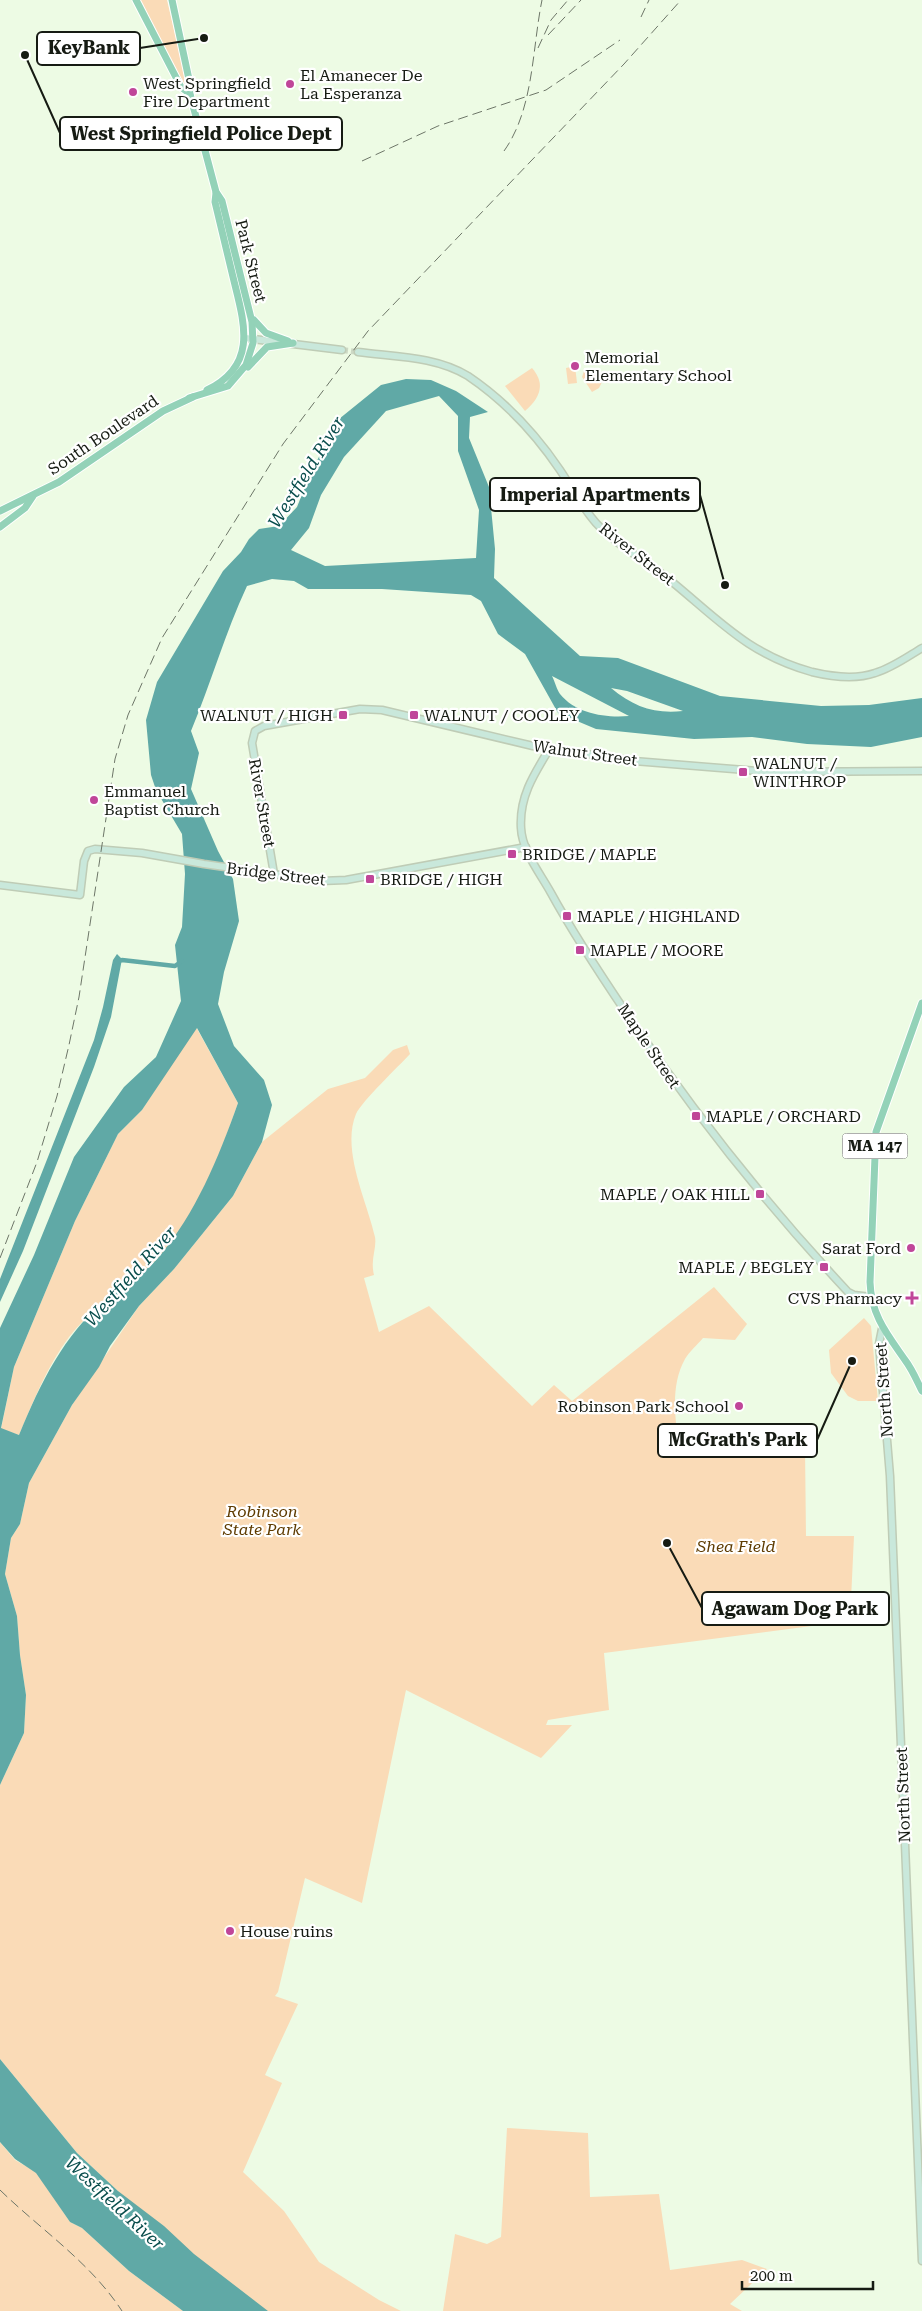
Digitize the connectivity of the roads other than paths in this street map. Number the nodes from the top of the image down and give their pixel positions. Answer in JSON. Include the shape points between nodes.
{"nodes":[{"id":1,"x":136,"y":0,"type":"edge"},
{"id":2,"x":172,"y":0,"type":"edge"},
{"id":3,"x":190,"y":94,"type":"junction"},
{"id":4,"x":216,"y":192,"type":"junction"},
{"id":5,"x":249,"y":308,"type":"junction"},
{"id":6,"x":245,"y":338,"type":"junction"},
{"id":7,"x":253,"y":338,"type":"junction"},
{"id":8,"x":293,"y":343,"type":"junction"},
{"id":9,"x":342,"y":350,"type":"tunnel mouth"},
{"id":10,"x":358,"y":352,"type":"tunnel mouth"},
{"id":11,"x":228,"y":386,"type":"junction"},
{"id":12,"x":189,"y":398,"type":"junction"},
{"id":13,"x":33,"y":496,"type":"junction"},
{"id":14,"x":0,"y":511,"type":"edge"},
{"id":15,"x":0,"y":527,"type":"edge"},
{"id":16,"x":922,"y":648,"type":"edge"},
{"id":17,"x":255,"y":732,"type":"joint"},
{"id":18,"x":550,"y":748,"type":"junction"},
{"id":19,"x":922,"y":771,"type":"edge"},
{"id":20,"x":526,"y":848,"type":"junction"},
{"id":21,"x":274,"y":874,"type":"junction"},
{"id":22,"x":0,"y":885,"type":"edge"},
{"id":23,"x":922,"y":1003,"type":"edge"},
{"id":24,"x":871,"y":1297,"type":"junction"},
{"id":25,"x":882,"y":1329,"type":"junction"},
{"id":26,"x":919,"y":1378,"type":"edge"},
{"id":27,"x":922,"y":1391,"type":"edge"},
{"id":28,"x":922,"y":2261,"type":"edge"}],
"edges":[{"from":1,"to":3,"type":"main road","name":"Park Street","via":[[181,87]]},
{"from":2,"to":3,"type":"main road"},
{"from":3,"to":4,"type":"main road","name":"Park Street"},
{"from":4,"to":5,"type":"main road","name":"Park Street","via":[[222,202]]},
{"from":4,"to":6,"type":"main road","name":"Park Street","via":[[215,202]]},
{"from":5,"to":7,"type":"main road","name":"Park Street"},
{"from":5,"to":8,"type":"main road","via":[[256,324],[266,333]]},
{"from":6,"to":7,"type":"main road"},
{"from":6,"to":12,"type":"main road","name":"South Boulevard","via":[[240,359],[228,376]]},
{"from":7,"to":8,"type":"main road"},
{"from":7,"to":11,"type":"main road","via":[[246,365]]},
{"from":8,"to":9,"type":"main road"},
{"from":8,"to":11,"type":"main road","via":[[267,347]]},
{"from":10,"to":16,"type":"main road","name":"River Street","via":[[439,362],[476,382],[531,432],[604,531],[766,656],[819,673],[858,677],[881,672]]},
{"from":11,"to":12,"type":"main road","name":"South Boulevard"},
{"from":12,"to":13,"type":"main road","name":"South Boulevard","via":[[163,411],[59,482]]},
{"from":13,"to":14,"type":"main road","name":"South Boulevard"},
{"from":13,"to":15,"type":"main road","name":"South Boulevard","via":[[25,508]]},
{"from":17,"to":18,"type":"main road","name":"Walnut Street","via":[[264,726],[373,709]]},
{"from":17,"to":21,"type":"main road","name":"River Street","via":[[253,746]]},
{"from":18,"to":19,"type":"main road","name":"Walnut Street","via":[[648,762],[769,772]]},
{"from":18,"to":20,"type":"main road","name":"Maple Street","via":[[523,800],[521,829]]},
{"from":20,"to":21,"type":"main road","name":"Bridge Street","via":[[328,882]]},
{"from":20,"to":24,"type":"main road","name":"Maple Street","via":[[570,928],[682,1094],[848,1292],[854,1296]]},
{"from":21,"to":22,"type":"main road","name":"Bridge Street","via":[[122,850],[90,850],[84,861],[80,895]]},
{"from":23,"to":24,"type":"main road","number":"MA 147","via":[[876,1132]]},
{"from":24,"to":25,"type":"main road","number":"MA 147"},
{"from":25,"to":26,"type":"main road","number":"MA 147"},
{"from":25,"to":28,"type":"main road","name":"North Street","via":[[879,1344],[890,1476]]},
{"from":26,"to":27,"type":"main road","number":"MA 147"}]}
